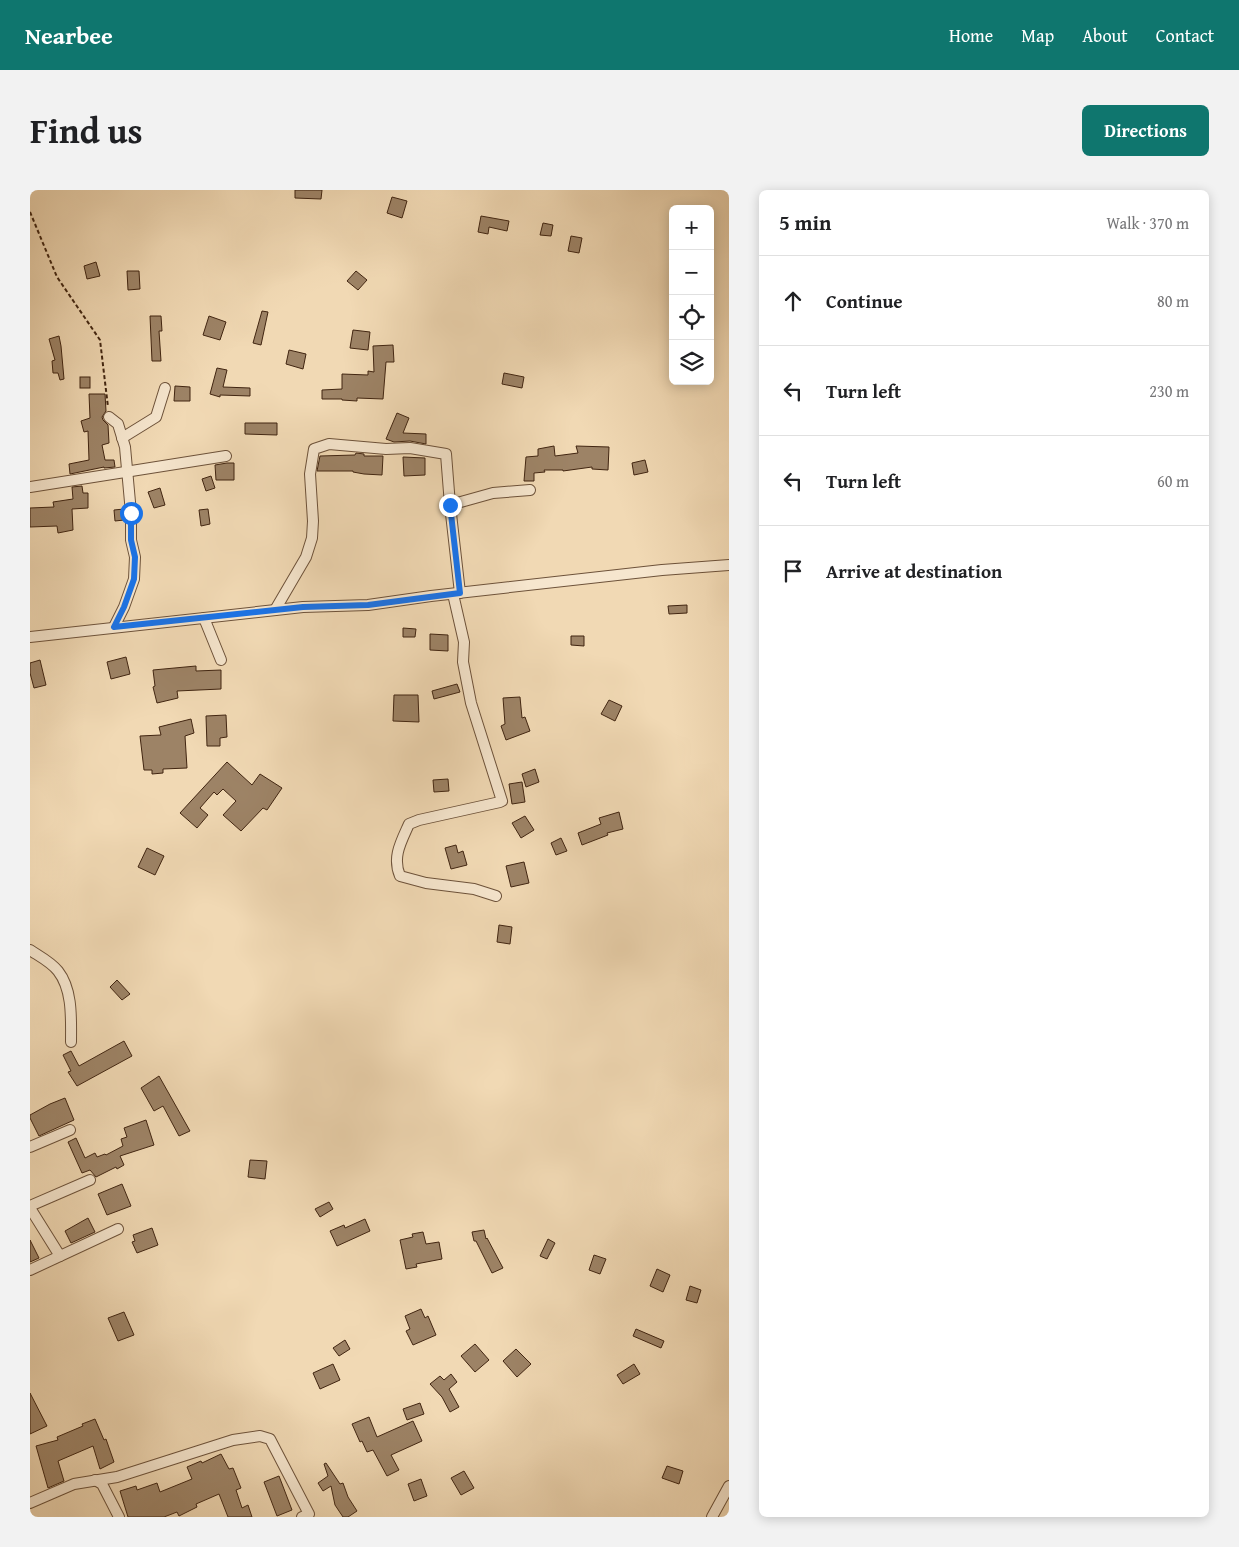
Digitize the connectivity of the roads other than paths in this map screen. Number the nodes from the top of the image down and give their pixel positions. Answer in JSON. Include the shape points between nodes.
{"nodes":[{"id":1,"x":165,"y":388,"type":"dead end"},
{"id":2,"x":109,"y":417,"type":"road end"},
{"id":3,"x":122,"y":438,"type":"junction"},
{"id":4,"x":226,"y":456,"type":"dead end"},
{"id":5,"x":128,"y":471,"type":"junction"},
{"id":6,"x":30,"y":487,"type":"edge"},
{"id":7,"x":530,"y":490,"type":"dead end"},
{"id":8,"x":450,"y":505,"type":"junction"},
{"id":9,"x":729,"y":565,"type":"edge"},
{"id":10,"x":457,"y":593,"type":"junction"},
{"id":11,"x":275,"y":610,"type":"junction"},
{"id":12,"x":204,"y":618,"type":"junction"},
{"id":13,"x":114,"y":627,"type":"junction"},
{"id":14,"x":30,"y":637,"type":"edge"},
{"id":15,"x":221,"y":660,"type":"dead end"},
{"id":16,"x":496,"y":896,"type":"dead end"},
{"id":17,"x":30,"y":950,"type":"edge"},
{"id":18,"x":71,"y":1042,"type":"dead end"},
{"id":19,"x":70,"y":1130,"type":"dead end"},
{"id":20,"x":30,"y":1147,"type":"edge"},
{"id":21,"x":90,"y":1180,"type":"dead end"},
{"id":22,"x":30,"y":1208,"type":"edge"},
{"id":23,"x":118,"y":1229,"type":"dead end"},
{"id":24,"x":60,"y":1256,"type":"junction"},
{"id":25,"x":30,"y":1270,"type":"edge"},
{"id":26,"x":95,"y":1480,"type":"junction"},
{"id":27,"x":729,"y":1486,"type":"edge"},
{"id":28,"x":30,"y":1503,"type":"edge"},
{"id":29,"x":119,"y":1517,"type":"edge"},
{"id":30,"x":302,"y":1517,"type":"edge"},
{"id":31,"x":712,"y":1517,"type":"edge"}],
"edges":[{"from":1,"to":3,"type":"street","via":[[156,417]]},
{"from":2,"to":3,"type":"street","via":[[118,424]]},
{"from":3,"to":5,"type":"street"},
{"from":4,"to":5,"type":"street"},
{"from":5,"to":6,"type":"street"},
{"from":5,"to":13,"type":"street","via":[[134,579]]},
{"from":7,"to":8,"type":"street","via":[[494,494]]},
{"from":8,"to":10,"type":"street"},
{"from":8,"to":11,"type":"street","via":[[446,454],[410,448],[329,444],[314,450],[310,474],[312,538],[306,557]]},
{"from":9,"to":10,"type":"street"},
{"from":10,"to":11,"type":"street","via":[[368,605]]},
{"from":10,"to":16,"type":"street","via":[[464,642],[463,662],[502,801],[409,824],[396,854],[396,866],[400,876]]},
{"from":11,"to":12,"type":"street"},
{"from":12,"to":13,"type":"street"},
{"from":12,"to":15,"type":"street"},
{"from":13,"to":14,"type":"street"},
{"from":17,"to":18,"type":"street","via":[[52,965],[62,978],[70,1005]]},
{"from":19,"to":20,"type":"street"},
{"from":21,"to":22,"type":"street"},
{"from":22,"to":24,"type":"street"},
{"from":23,"to":24,"type":"street"},
{"from":24,"to":25,"type":"street"},
{"from":26,"to":28,"type":"street","via":[[74,1484]]},
{"from":26,"to":29,"type":"street","via":[[102,1484]]},
{"from":26,"to":30,"type":"street","via":[[117,1477],[233,1440],[260,1436],[270,1439],[309,1514]]},
{"from":27,"to":31,"type":"street"}]}
